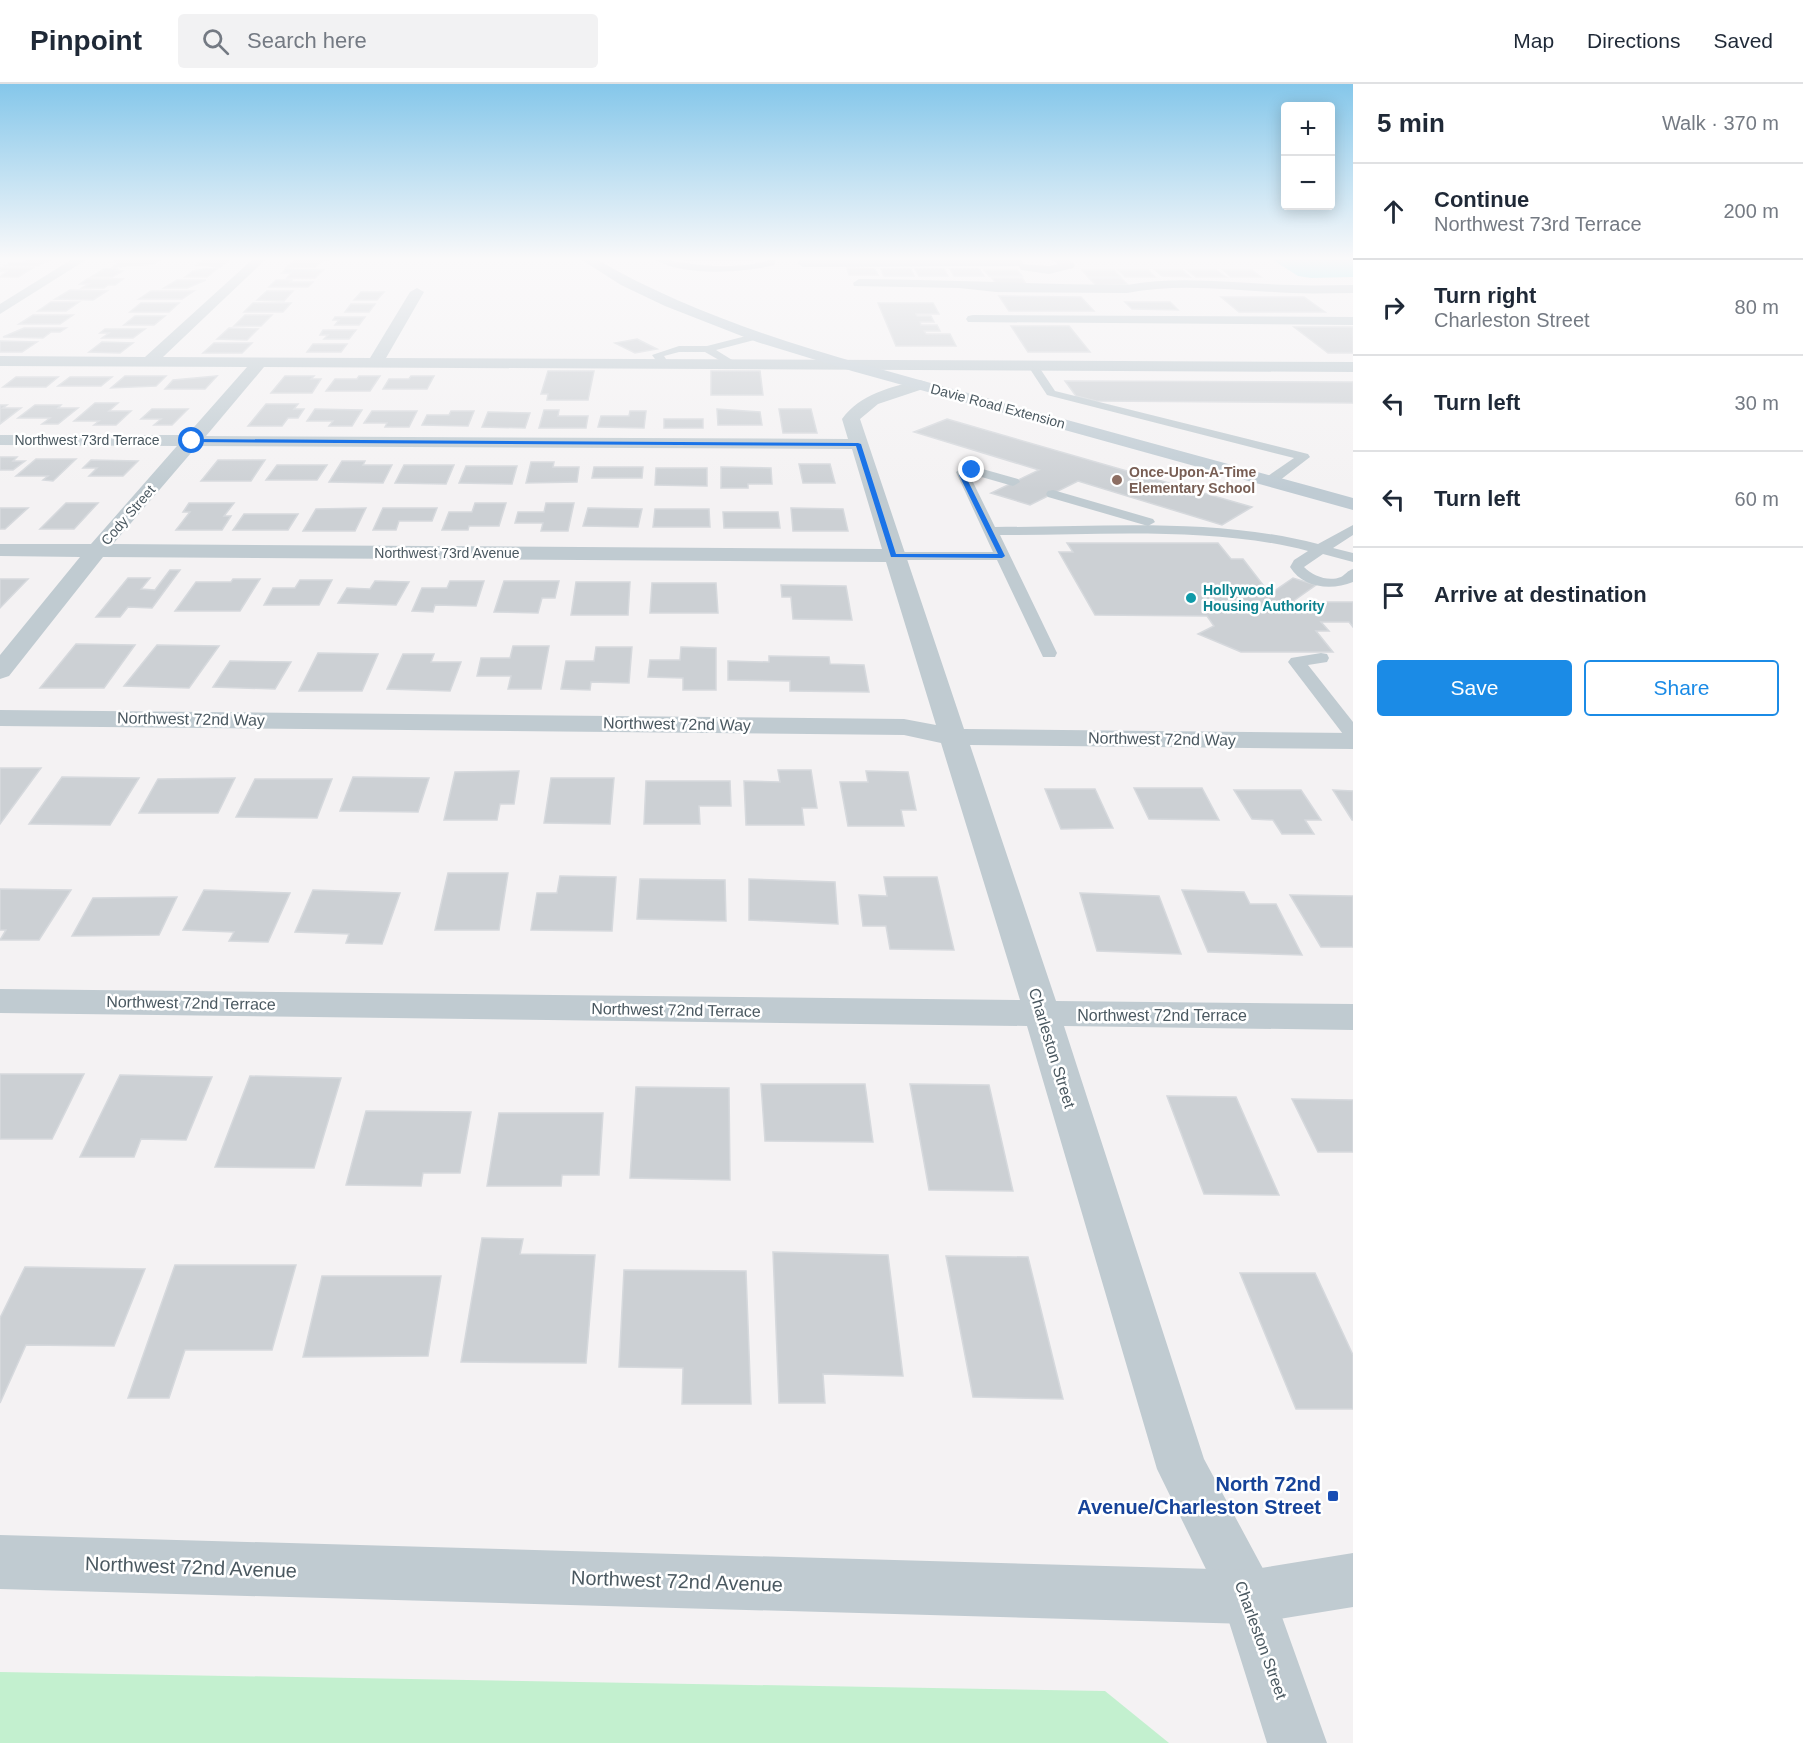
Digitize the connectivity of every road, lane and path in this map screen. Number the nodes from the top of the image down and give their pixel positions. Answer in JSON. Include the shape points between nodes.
{"nodes":[{"id":1,"x":178,"y":335,"type":"edge"},
{"id":2,"x":391,"y":335,"type":"edge"},
{"id":3,"x":1200,"y":335,"type":"edge"},
{"id":4,"x":758,"y":336,"type":"joint"},
{"id":5,"x":1203,"y":338,"type":"dead end"},
{"id":6,"x":707,"y":349,"type":"junction"},
{"id":7,"x":1176,"y":349,"type":"dead end"},
{"id":8,"x":1218,"y":352,"type":"dead end"},
{"id":9,"x":0,"y":361,"type":"edge"},
{"id":10,"x":149,"y":362,"type":"junction"},
{"id":11,"x":260,"y":362,"type":"junction"},
{"id":12,"x":375,"y":363,"type":"junction"},
{"id":13,"x":665,"y":365,"type":"junction"},
{"id":14,"x":733,"y":365,"type":"junction"},
{"id":15,"x":852,"y":366,"type":"junction"},
{"id":16,"x":1033,"y":366,"type":"junction"},
{"id":17,"x":1192,"y":366,"type":"junction"},
{"id":18,"x":1233,"y":366,"type":"junction"},
{"id":19,"x":1353,"y":367,"type":"edge"},
{"id":20,"x":920,"y":385,"type":"junction"},
{"id":21,"x":0,"y":440,"type":"edge"},
{"id":22,"x":192,"y":441,"type":"junction"},
{"id":23,"x":858,"y":444,"type":"junction"},
{"id":24,"x":1270,"y":481,"type":"junction"},
{"id":25,"x":1013,"y":482,"type":"dead end"},
{"id":26,"x":1053,"y":494,"type":"dead end"},
{"id":27,"x":1353,"y":504,"type":"edge"},
{"id":28,"x":1172,"y":529,"type":"junction"},
{"id":29,"x":1353,"y":529,"type":"edge"},
{"id":30,"x":990,"y":531,"type":"junction"},
{"id":31,"x":0,"y":549,"type":"edge"},
{"id":32,"x":1322,"y":549,"type":"junction"},
{"id":33,"x":97,"y":550,"type":"junction"},
{"id":34,"x":894,"y":556,"type":"junction"},
{"id":35,"x":1002,"y":556,"type":"junction"},
{"id":36,"x":1353,"y":558,"type":"edge"},
{"id":37,"x":1353,"y":574,"type":"edge"},
{"id":38,"x":1049,"y":653,"type":"dead end"},
{"id":39,"x":1321,"y":658,"type":"dead end"},
{"id":40,"x":0,"y":671,"type":"edge"},
{"id":41,"x":0,"y":718,"type":"edge"},
{"id":42,"x":1353,"y":734,"type":"edge"},
{"id":43,"x":954,"y":737,"type":"junction"},
{"id":44,"x":1353,"y":741,"type":"edge"},
{"id":45,"x":0,"y":1001,"type":"edge"},
{"id":46,"x":1042,"y":1014,"type":"junction"},
{"id":47,"x":1353,"y":1017,"type":"edge"},
{"id":48,"x":0,"y":1562,"type":"edge"},
{"id":49,"x":1353,"y":1580,"type":"edge"},
{"id":50,"x":1249,"y":1598,"type":"junction"},
{"id":51,"x":1297,"y":1743,"type":"edge"}],
"edges":[{"from":1,"to":10,"type":"street"},
{"from":2,"to":12,"type":"street"},
{"from":3,"to":5,"type":"street"},
{"from":4,"to":6,"type":"lane"},
{"from":4,"to":15,"type":"main road","name":"Davie Road Extension"},
{"from":6,"to":13,"type":"lane","via":[[657,355]]},
{"from":6,"to":14,"type":"lane"},
{"from":7,"to":17,"type":"street"},
{"from":8,"to":18,"type":"street"},
{"from":9,"to":10,"type":"street"},
{"from":10,"to":11,"type":"street"},
{"from":11,"to":12,"type":"street"},
{"from":11,"to":22,"type":"street","name":"Cody Street"},
{"from":12,"to":13,"type":"street"},
{"from":13,"to":14,"type":"street"},
{"from":14,"to":15,"type":"street"},
{"from":15,"to":16,"type":"street"},
{"from":15,"to":20,"type":"main road","name":"Davie Road Extension"},
{"from":16,"to":17,"type":"street"},
{"from":16,"to":24,"type":"lane","via":[[1052,393],[1304,457]]},
{"from":17,"to":18,"type":"street"},
{"from":18,"to":19,"type":"street"},
{"from":20,"to":23,"type":"street","name":"Charleston Street","via":[[856,410],[851,419]]},
{"from":20,"to":24,"type":"main road","name":"Davie Road Extension"},
{"from":21,"to":22,"type":"street","name":"Northwest 73rd Terrace"},
{"from":22,"to":23,"type":"street","name":"Northwest 73rd Terrace"},
{"from":22,"to":33,"type":"street","name":"Cody Street"},
{"from":23,"to":34,"type":"street","name":"Charleston Street"},
{"from":24,"to":27,"type":"main road","name":"Davie Road Extension"},
{"from":25,"to":30,"type":"lane","via":[[980,472],[962,472]]},
{"from":26,"to":28,"type":"lane"},
{"from":28,"to":30,"type":"lane"},
{"from":28,"to":32,"type":"lane","via":[[1272,537]]},
{"from":29,"to":32,"type":"lane"},
{"from":30,"to":35,"type":"lane"},
{"from":31,"to":33,"type":"street","name":"Northwest 73rd Avenue"},
{"from":32,"to":36,"type":"lane"},
{"from":32,"to":37,"type":"lane","via":[[1299,563],[1300,573],[1316,580],[1337,582]]},
{"from":33,"to":34,"type":"street","name":"Northwest 73rd Avenue"},
{"from":33,"to":40,"type":"street","name":"Cody Street"},
{"from":34,"to":35,"type":"lane"},
{"from":34,"to":43,"type":"street","name":"Charleston Street"},
{"from":35,"to":38,"type":"lane"},
{"from":39,"to":42,"type":"lane","via":[[1297,662]]},
{"from":41,"to":43,"type":"street","name":"Northwest 72nd Way","via":[[904,727]]},
{"from":43,"to":44,"type":"street","name":"Northwest 72nd Way"},
{"from":43,"to":46,"type":"street","name":"Charleston Street"},
{"from":45,"to":46,"type":"street","name":"Northwest 72nd Terrace"},
{"from":46,"to":47,"type":"street","name":"Northwest 72nd Terrace"},
{"from":46,"to":50,"type":"street","name":"Charleston Street","via":[[1182,1469]]},
{"from":48,"to":50,"type":"street","name":"Northwest 72nd Avenue"},
{"from":49,"to":50,"type":"street","name":"Northwest 72nd Avenue"},
{"from":50,"to":51,"type":"street","name":"Charleston Street"}]}
